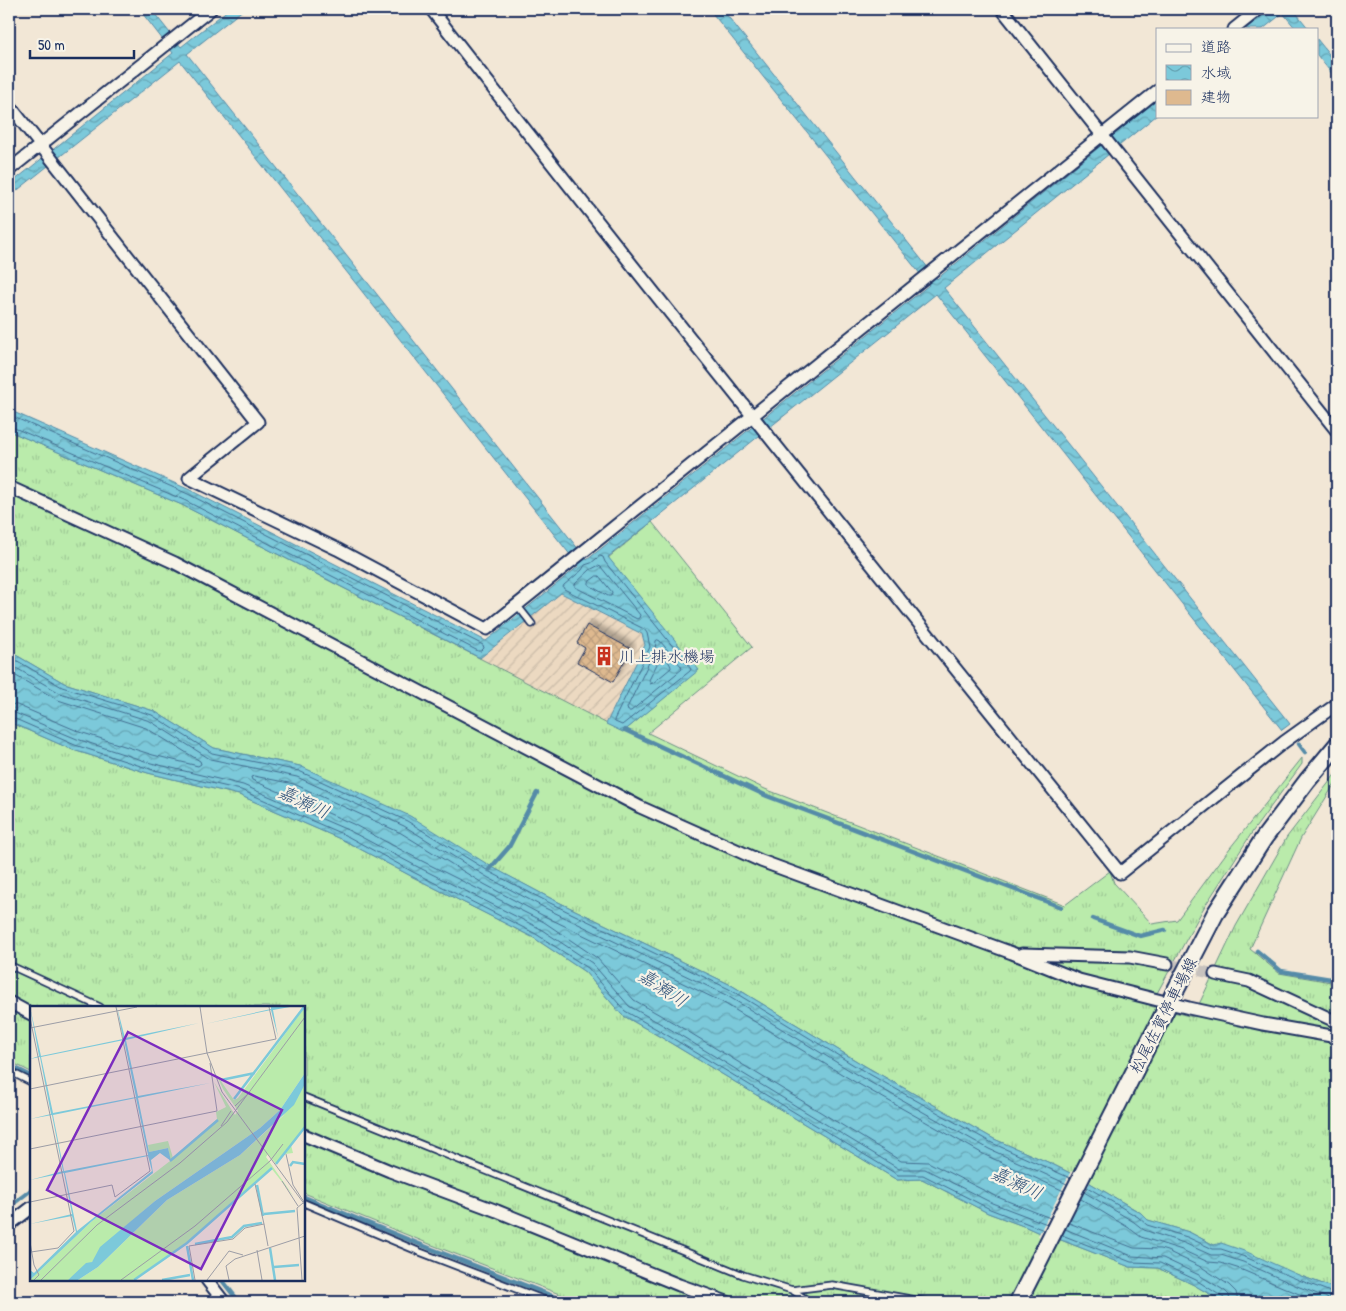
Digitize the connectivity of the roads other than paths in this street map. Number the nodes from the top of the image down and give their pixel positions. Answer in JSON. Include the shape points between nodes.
{"nodes":[{"id":1,"x":210,"y":9,"type":"edge"},
{"id":2,"x":430,"y":9,"type":"edge"},
{"id":3,"x":1002,"y":9,"type":"edge"},
{"id":4,"x":1259,"y":9,"type":"edge"},
{"id":5,"x":1235,"y":28,"type":"edge"},
{"id":6,"x":1156,"y":91,"type":"edge"},
{"id":7,"x":9,"y":105,"type":"edge"},
{"id":8,"x":1102,"y":135,"type":"junction"},
{"id":9,"x":42,"y":148,"type":"junction"},
{"id":10,"x":9,"y":170,"type":"edge"},
{"id":11,"x":752,"y":416,"type":"junction"},
{"id":12,"x":1337,"y":431,"type":"edge"},
{"id":13,"x":9,"y":487,"type":"edge"},
{"id":14,"x":517,"y":605,"type":"junction"},
{"id":15,"x":532,"y":624,"type":"dead end"},
{"id":16,"x":1337,"y":704,"type":"edge"},
{"id":17,"x":1337,"y":745,"type":"edge"},
{"id":18,"x":1012,"y":953,"type":"junction"},
{"id":19,"x":1167,"y":964,"type":"tunnel mouth"},
{"id":20,"x":9,"y":965,"type":"edge"},
{"id":21,"x":1216,"y":974,"type":"tunnel mouth"},
{"id":22,"x":9,"y":1002,"type":"edge"},
{"id":23,"x":1169,"y":1003,"type":"junction"},
{"id":24,"x":98,"y":1006,"type":"edge"},
{"id":25,"x":30,"y":1013,"type":"edge"},
{"id":26,"x":1337,"y":1022,"type":"edge"},
{"id":27,"x":1337,"y":1037,"type":"edge"},
{"id":28,"x":9,"y":1072,"type":"edge"},
{"id":29,"x":30,"y":1082,"type":"edge"},
{"id":30,"x":305,"y":1097,"type":"edge"},
{"id":31,"x":305,"y":1135,"type":"edge"},
{"id":32,"x":305,"y":1203,"type":"edge"},
{"id":33,"x":30,"y":1209,"type":"edge"},
{"id":34,"x":9,"y":1225,"type":"edge"},
{"id":35,"x":208,"y":1281,"type":"edge"},
{"id":36,"x":792,"y":1290,"type":"junction"},
{"id":37,"x":224,"y":1302,"type":"edge"},
{"id":38,"x":550,"y":1302,"type":"edge"},
{"id":39,"x":727,"y":1302,"type":"edge"},
{"id":40,"x":810,"y":1302,"type":"edge"},
{"id":41,"x":928,"y":1302,"type":"edge"},
{"id":42,"x":1018,"y":1302,"type":"edge"}],
"edges":[{"from":1,"to":9,"type":"street"},
{"from":2,"to":11,"type":"street"},
{"from":3,"to":8,"type":"street"},
{"from":4,"to":5,"type":"street"},
{"from":6,"to":8,"type":"street"},
{"from":7,"to":9,"type":"street"},
{"from":8,"to":11,"type":"street"},
{"from":8,"to":12,"type":"street"},
{"from":9,"to":10,"type":"street"},
{"from":9,"to":14,"type":"street","via":[[258,422],[189,478],[337,549],[487,629]]},
{"from":11,"to":14,"type":"street"},
{"from":11,"to":16,"type":"street","via":[[1120,873],[1284,742]]},
{"from":13,"to":18,"type":"street","via":[[175,563],[640,807],[761,861]]},
{"from":14,"to":15,"type":"lane"},
{"from":17,"to":23,"type":"main road","name":"松尾佐賀停車場線","via":[[1264,838],[1215,914]]},
{"from":18,"to":19,"type":"street","via":[[1130,957]]},
{"from":18,"to":23,"type":"street","via":[[1079,980]]},
{"from":20,"to":24,"type":"lane"},
{"from":21,"to":26,"type":"street","via":[[1249,981]]},
{"from":22,"to":25,"type":"street"},
{"from":23,"to":27,"type":"street"},
{"from":23,"to":42,"type":"main road","name":"松尾佐賀停車場線"},
{"from":28,"to":29,"type":"lane"},
{"from":30,"to":36,"type":"lane","via":[[743,1275]]},
{"from":31,"to":39,"type":"street"},
{"from":32,"to":38,"type":"lane"},
{"from":33,"to":34,"type":"street"},
{"from":35,"to":37,"type":"street"},
{"from":36,"to":40,"type":"lane"},
{"from":36,"to":41,"type":"lane","via":[[832,1285]]}]}
